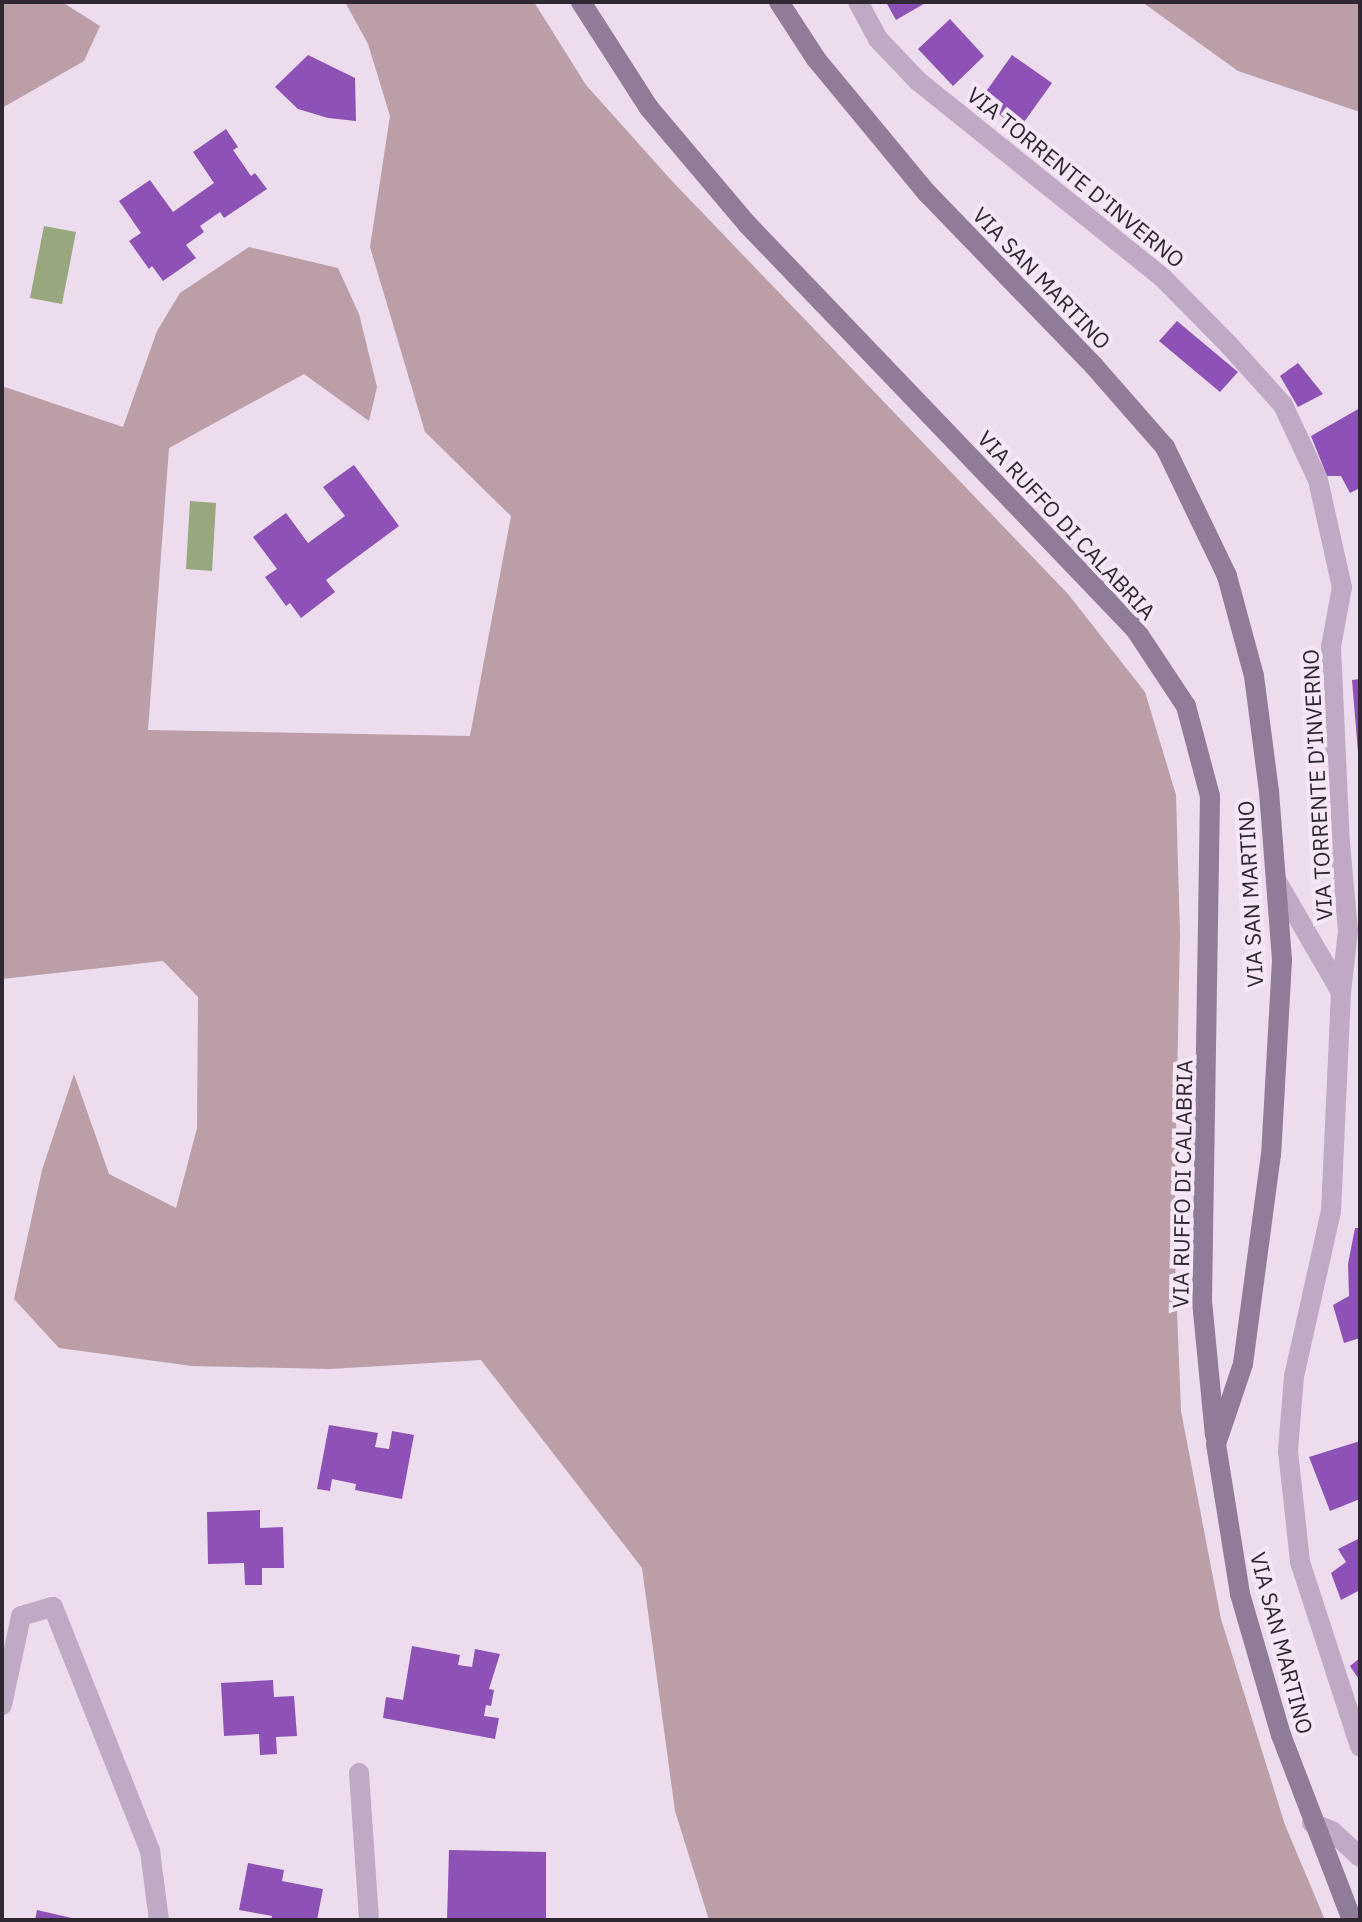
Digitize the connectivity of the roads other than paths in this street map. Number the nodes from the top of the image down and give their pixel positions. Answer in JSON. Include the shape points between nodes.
{"nodes":[{"id":1,"x":581,"y":2,"type":"edge"},
{"id":2,"x":779,"y":2,"type":"edge"},
{"id":3,"x":858,"y":2,"type":"edge"},
{"id":4,"x":1276,"y":880,"type":"junction"},
{"id":5,"x":1341,"y":992,"type":"junction"},
{"id":6,"x":1216,"y":1444,"type":"junction"},
{"id":7,"x":2,"y":1705,"type":"edge"},
{"id":8,"x":1360,"y":1747,"type":"edge"},
{"id":9,"x":359,"y":1773,"type":"dead end"},
{"id":10,"x":1312,"y":1823,"type":"junction"},
{"id":11,"x":1360,"y":1857,"type":"edge"},
{"id":12,"x":159,"y":1920,"type":"edge"},
{"id":13,"x":369,"y":1920,"type":"edge"},
{"id":14,"x":1352,"y":1920,"type":"edge"}],
"edges":[{"from":1,"to":6,"type":"street","name":"VIA RUFFO DI CALABRIA","via":[[649,108],[747,224],[1135,629],[1186,706],[1210,796],[1202,1301]]},
{"from":2,"to":4,"type":"street","name":"VIA SAN MARTINO","via":[[816,59],[927,193],[1165,447],[1227,576],[1254,676]]},
{"from":3,"to":5,"type":"street","name":"VIA TORRENTE D'INVERNO","via":[[878,39],[918,81],[1163,278],[1283,405],[1318,480],[1342,587],[1331,647],[1348,931]]},
{"from":4,"to":5,"type":"street"},
{"from":4,"to":6,"type":"street","name":"VIA SAN MARTINO","via":[[1282,960],[1271,1154],[1243,1364]]},
{"from":5,"to":8,"type":"street","name":"VIA TORRENTE D'INVERNO","via":[[1331,1211],[1294,1376],[1288,1451],[1300,1562]]},
{"from":6,"to":10,"type":"street","name":"VIA SAN MARTINO","via":[[1240,1594]]},
{"from":7,"to":12,"type":"street","via":[[21,1616],[53,1607],[150,1851]]},
{"from":9,"to":13,"type":"street"},
{"from":10,"to":11,"type":"street","via":[[1332,1831]]},
{"from":10,"to":14,"type":"street","name":"VIA SAN MARTINO"}]}
